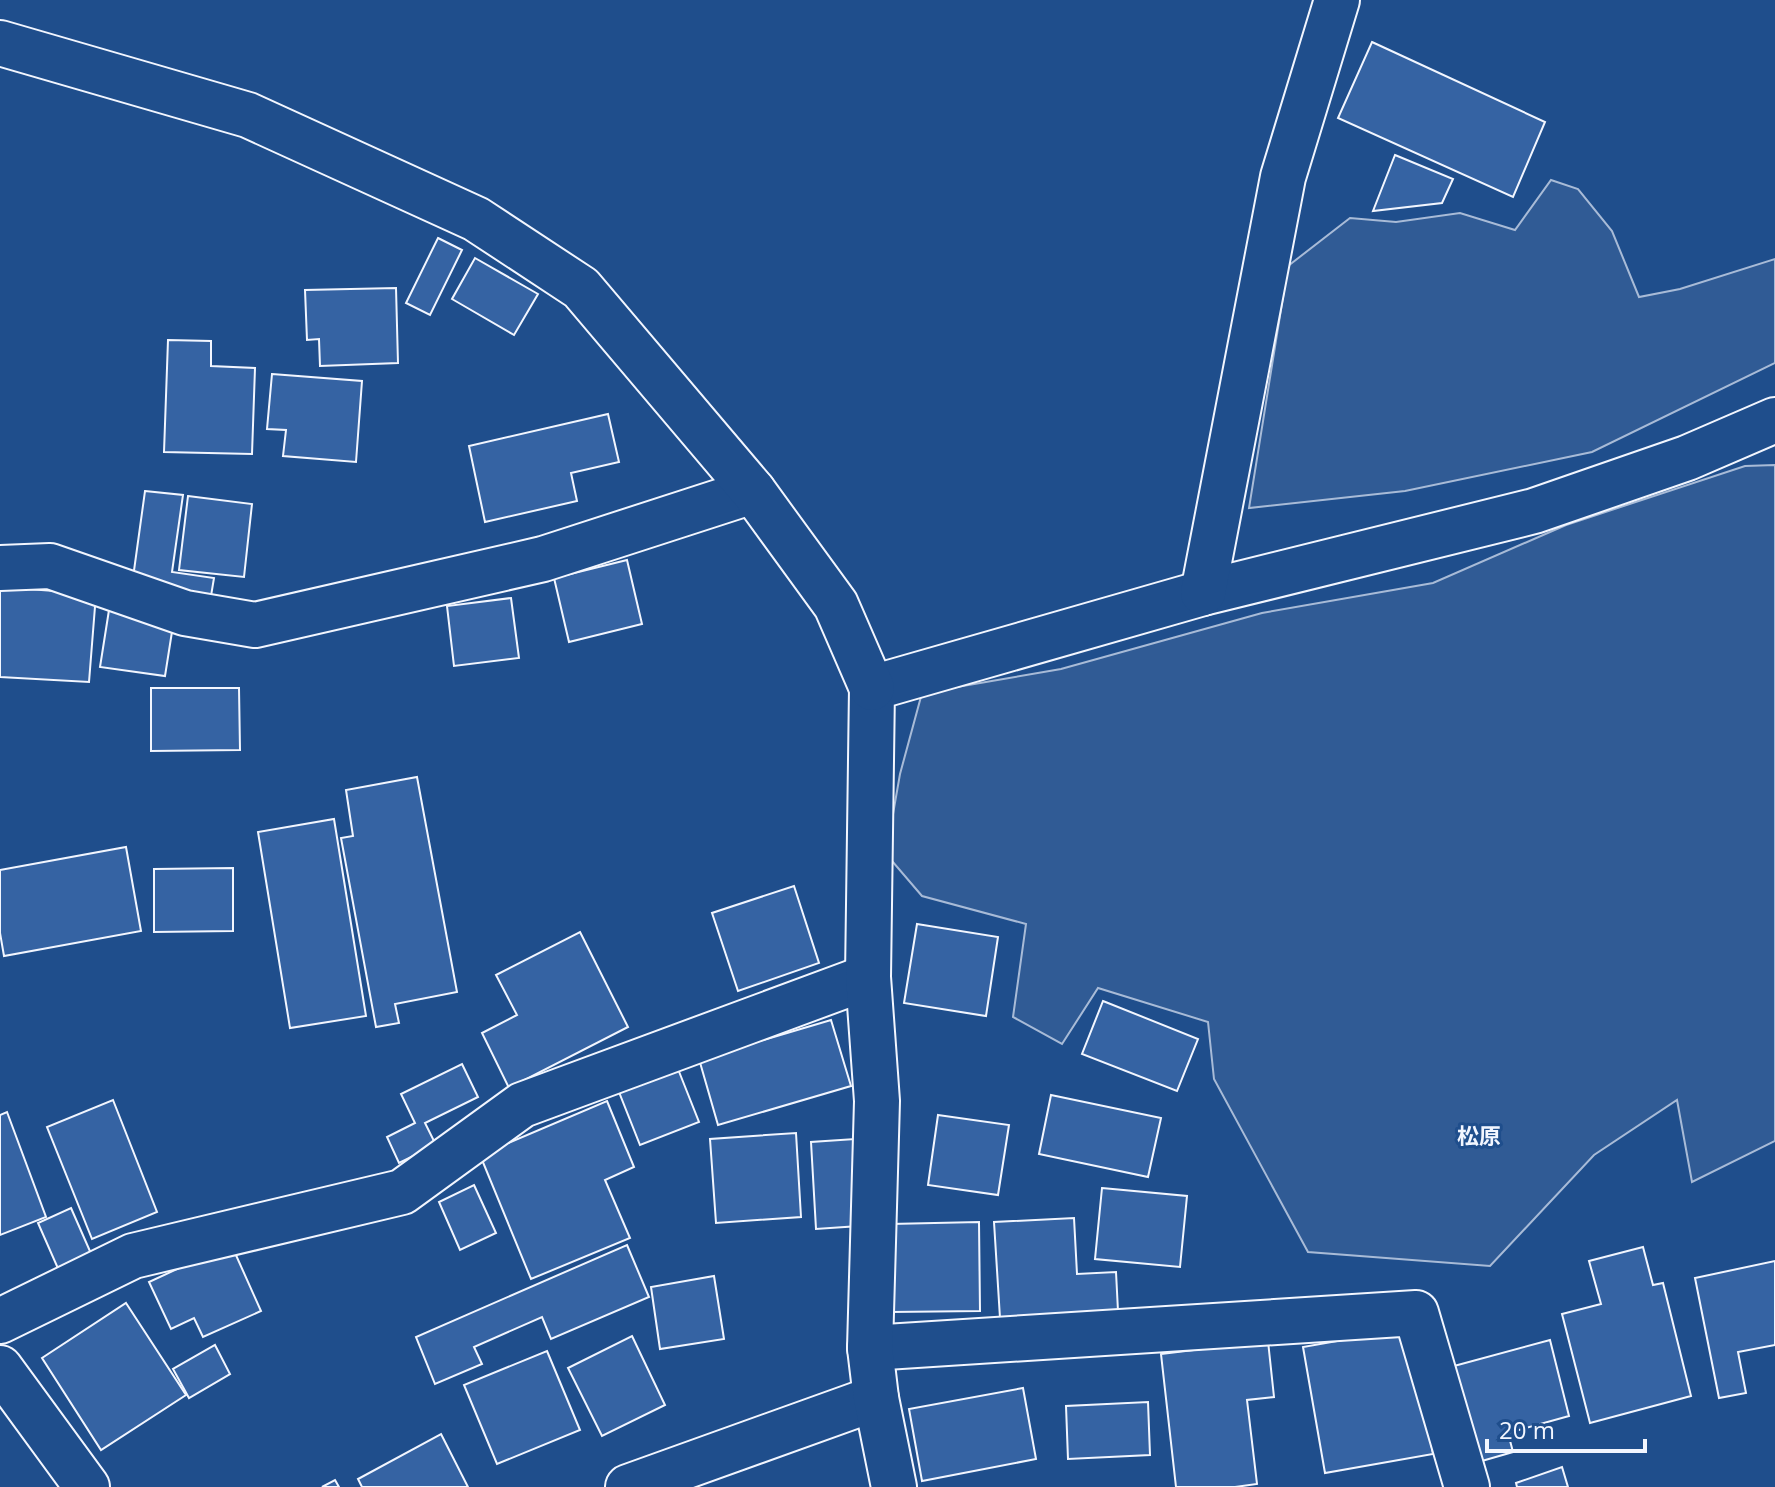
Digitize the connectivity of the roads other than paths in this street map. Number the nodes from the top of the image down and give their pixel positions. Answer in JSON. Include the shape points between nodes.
{"nodes":[{"id":1,"x":1337,"y":0,"type":"edge"},
{"id":2,"x":0,"y":43,"type":"edge"},
{"id":3,"x":1775,"y":420,"type":"edge"},
{"id":4,"x":753,"y":491,"type":"junction"},
{"id":5,"x":0,"y":568,"type":"edge"},
{"id":6,"x":1203,"y":593,"type":"junction"},
{"id":7,"x":872,"y":688,"type":"junction"},
{"id":8,"x":868,"y":977,"type":"junction"},
{"id":9,"x":0,"y":1321,"type":"edge"},
{"id":10,"x":870,"y":1348,"type":"junction"},
{"id":11,"x":0,"y":1368,"type":"edge"},
{"id":12,"x":876,"y":1398,"type":"junction"},
{"id":13,"x":87,"y":1487,"type":"edge"},
{"id":14,"x":628,"y":1487,"type":"edge"},
{"id":15,"x":894,"y":1487,"type":"edge"},
{"id":16,"x":1467,"y":1487,"type":"edge"}],
"edges":[{"from":1,"to":6,"type":"street","via":[[1283,177]]},
{"from":2,"to":4,"type":"street","via":[[248,115],[476,219],[581,288]]},
{"from":3,"to":6,"type":"street","via":[[1687,458],[1534,511]]},
{"from":4,"to":5,"type":"street","via":[[543,559],[255,625],[185,613],[50,566]]},
{"from":4,"to":7,"type":"street","via":[[836,605]]},
{"from":6,"to":7,"type":"street"},
{"from":7,"to":8,"type":"street"},
{"from":8,"to":9,"type":"street","via":[[522,1105],[402,1192],[133,1256]]},
{"from":8,"to":10,"type":"street","via":[[877,1101]]},
{"from":10,"to":12,"type":"street"},
{"from":10,"to":16,"type":"street","via":[[1416,1313]]},
{"from":11,"to":13,"type":"street"},
{"from":12,"to":14,"type":"street"},
{"from":12,"to":15,"type":"street"}]}
